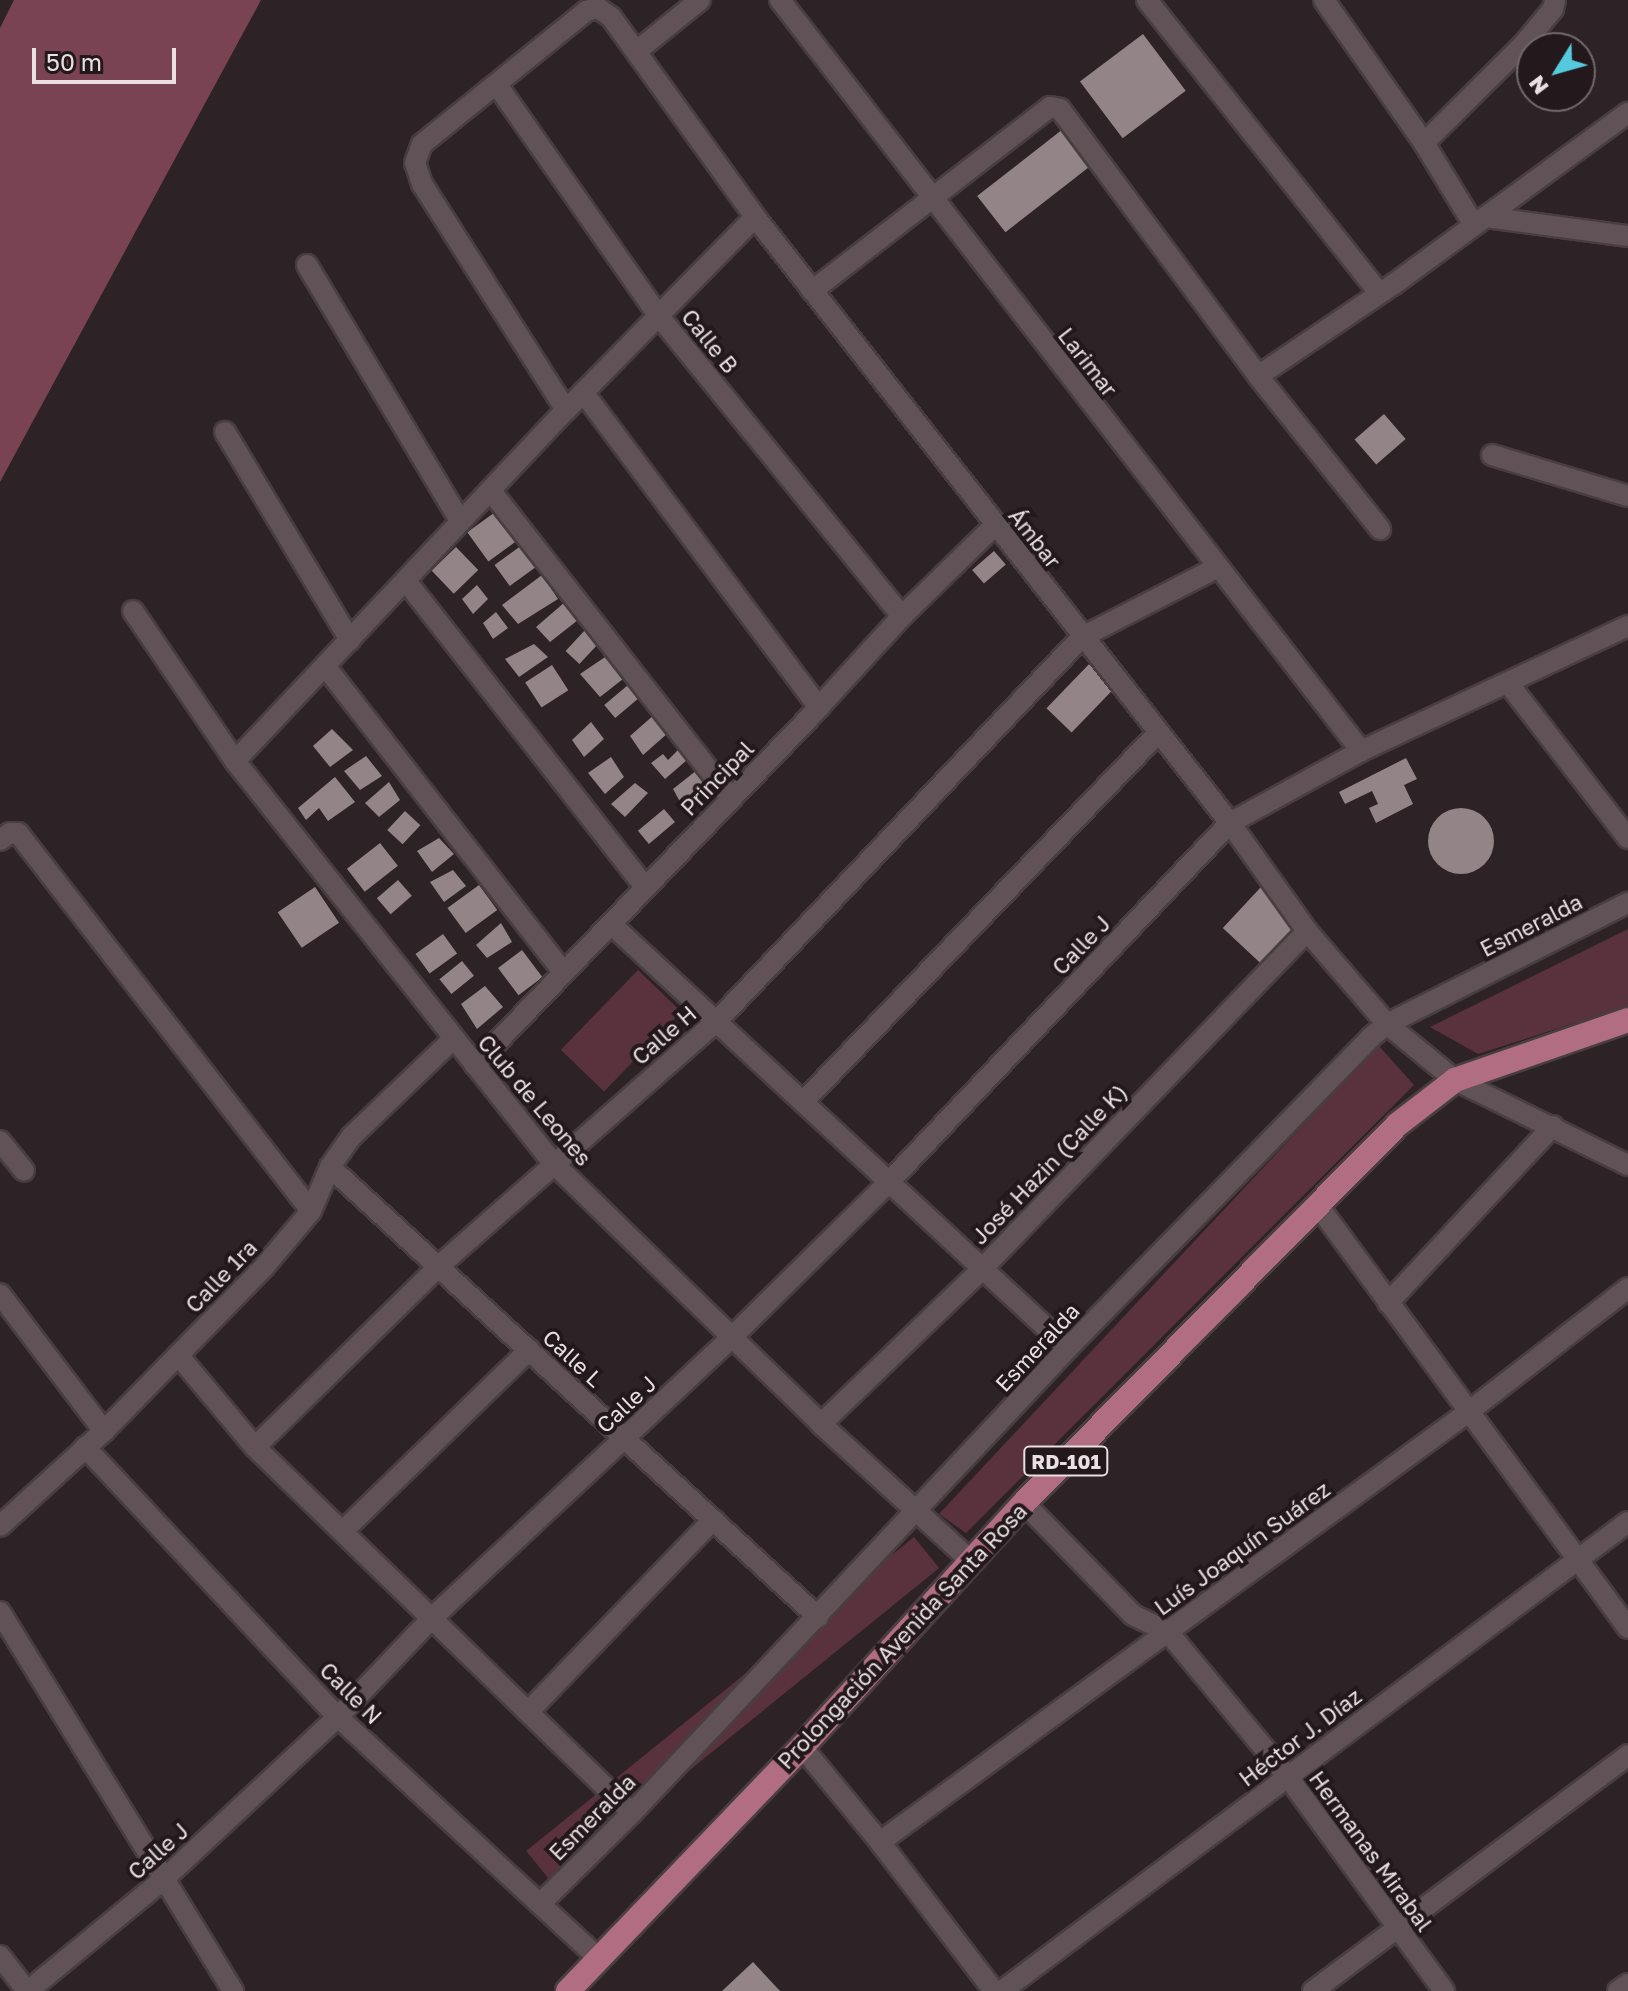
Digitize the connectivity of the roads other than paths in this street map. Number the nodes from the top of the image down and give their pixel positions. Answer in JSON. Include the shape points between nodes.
{"nodes":[{"id":1,"x":700,"y":0,"type":"edge"},
{"id":2,"x":780,"y":0,"type":"edge"},
{"id":3,"x":1147,"y":0,"type":"edge"},
{"id":4,"x":1324,"y":0,"type":"edge"},
{"id":5,"x":1551,"y":3,"type":"edge"},
{"id":6,"x":637,"y":51,"type":"junction"},
{"id":7,"x":497,"y":85,"type":"junction"},
{"id":8,"x":1628,"y":113,"type":"edge"},
{"id":9,"x":1424,"y":143,"type":"junction"},
{"id":10,"x":932,"y":200,"type":"junction"},
{"id":11,"x":755,"y":217,"type":"junction"},
{"id":12,"x":1480,"y":221,"type":"junction"},
{"id":13,"x":1628,"y":236,"type":"edge"},
{"id":14,"x":307,"y":265,"type":"dead end"},
{"id":15,"x":812,"y":291,"type":"junction"},
{"id":16,"x":1379,"y":293,"type":"junction"},
{"id":17,"x":658,"y":315,"type":"junction"},
{"id":18,"x":1258,"y":376,"type":"junction"},
{"id":19,"x":583,"y":392,"type":"junction"},
{"id":20,"x":566,"y":410,"type":"junction"},
{"id":21,"x":225,"y":432,"type":"dead end"},
{"id":22,"x":1492,"y":455,"type":"dead end"},
{"id":23,"x":491,"y":491,"type":"junction"},
{"id":24,"x":1628,"y":496,"type":"edge"},
{"id":25,"x":460,"y":521,"type":"junction"},
{"id":26,"x":995,"y":525,"type":"junction"},
{"id":27,"x":1380,"y":529,"type":"dead end"},
{"id":28,"x":1218,"y":567,"type":"junction"},
{"id":29,"x":406,"y":581,"type":"junction"},
{"id":30,"x":133,"y":611,"type":"dead end"},
{"id":31,"x":902,"y":616,"type":"junction"},
{"id":32,"x":1628,"y":626,"type":"edge"},
{"id":33,"x":1082,"y":637,"type":"junction"},
{"id":34,"x":350,"y":640,"type":"junction"},
{"id":35,"x":325,"y":666,"type":"junction"},
{"id":36,"x":1508,"y":683,"type":"junction"},
{"id":37,"x":819,"y":707,"type":"junction"},
{"id":38,"x":1159,"y":732,"type":"junction"},
{"id":39,"x":1361,"y":751,"type":"junction"},
{"id":40,"x":235,"y":761,"type":"junction"},
{"id":41,"x":731,"y":798,"type":"junction"},
{"id":42,"x":1230,"y":823,"type":"junction"},
{"id":43,"x":9,"y":837,"type":"edge"},
{"id":44,"x":1628,"y":838,"type":"edge"},
{"id":45,"x":645,"y":887,"type":"junction"},
{"id":46,"x":1628,"y":903,"type":"edge"},
{"id":47,"x":611,"y":924,"type":"junction"},
{"id":48,"x":1307,"y":931,"type":"junction"},
{"id":49,"x":563,"y":972,"type":"junction"},
{"id":50,"x":1628,"y":1020,"type":"edge"},
{"id":51,"x":716,"y":1022,"type":"junction"},
{"id":52,"x":1387,"y":1024,"type":"junction"},
{"id":53,"x":452,"y":1040,"type":"junction"},
{"id":54,"x":475,"y":1065,"type":"junction"},
{"id":55,"x":1455,"y":1080,"type":"junction"},
{"id":56,"x":803,"y":1102,"type":"junction"},
{"id":57,"x":1553,"y":1126,"type":"junction"},
{"id":58,"x":0,"y":1141,"type":"edge"},
{"id":59,"x":553,"y":1163,"type":"junction"},
{"id":60,"x":1628,"y":1165,"type":"edge"},
{"id":61,"x":330,"y":1167,"type":"junction"},
{"id":62,"x":24,"y":1171,"type":"dead end"},
{"id":63,"x":889,"y":1182,"type":"junction"},
{"id":64,"x":1319,"y":1207,"type":"junction"},
{"id":65,"x":311,"y":1211,"type":"junction"},
{"id":66,"x":438,"y":1267,"type":"junction"},
{"id":67,"x":982,"y":1269,"type":"junction"},
{"id":68,"x":1628,"y":1288,"type":"edge"},
{"id":69,"x":0,"y":1294,"type":"edge"},
{"id":70,"x":1388,"y":1303,"type":"junction"},
{"id":71,"x":733,"y":1336,"type":"junction"},
{"id":72,"x":1068,"y":1348,"type":"junction"},
{"id":73,"x":529,"y":1350,"type":"junction"},
{"id":74,"x":178,"y":1355,"type":"junction"},
{"id":75,"x":1467,"y":1413,"type":"junction"},
{"id":76,"x":821,"y":1424,"type":"junction"},
{"id":77,"x":104,"y":1431,"type":"junction"},
{"id":78,"x":624,"y":1438,"type":"junction"},
{"id":79,"x":85,"y":1447,"type":"junction"},
{"id":80,"x":255,"y":1447,"type":"junction"},
{"id":81,"x":1024,"y":1503,"type":"junction"},
{"id":82,"x":917,"y":1511,"type":"junction"},
{"id":83,"x":713,"y":1520,"type":"junction"},
{"id":84,"x":1628,"y":1522,"type":"edge"},
{"id":85,"x":0,"y":1526,"type":"edge"},
{"id":86,"x":343,"y":1531,"type":"junction"},
{"id":87,"x":970,"y":1560,"type":"junction"},
{"id":88,"x":1576,"y":1561,"type":"junction"},
{"id":89,"x":0,"y":1612,"type":"edge"},
{"id":90,"x":818,"y":1617,"type":"junction"},
{"id":91,"x":432,"y":1618,"type":"junction"},
{"id":92,"x":1628,"y":1628,"type":"edge"},
{"id":93,"x":1168,"y":1632,"type":"junction"},
{"id":94,"x":528,"y":1712,"type":"junction"},
{"id":95,"x":338,"y":1717,"type":"junction"},
{"id":96,"x":802,"y":1747,"type":"junction"},
{"id":97,"x":1628,"y":1755,"type":"edge"},
{"id":98,"x":1288,"y":1777,"type":"junction"},
{"id":99,"x":632,"y":1813,"type":"junction"},
{"id":100,"x":880,"y":1842,"type":"junction"},
{"id":101,"x":164,"y":1879,"type":"junction"},
{"id":102,"x":541,"y":1903,"type":"junction"},
{"id":103,"x":1396,"y":1929,"type":"junction"},
{"id":104,"x":0,"y":1956,"type":"edge"},
{"id":105,"x":598,"y":1958,"type":"junction"},
{"id":106,"x":1628,"y":1984,"type":"edge"},
{"id":107,"x":27,"y":1991,"type":"edge"},
{"id":108,"x":233,"y":1991,"type":"edge"},
{"id":109,"x":568,"y":1991,"type":"edge"},
{"id":110,"x":994,"y":1991,"type":"edge"},
{"id":111,"x":1002,"y":1991,"type":"edge"},
{"id":112,"x":1313,"y":1991,"type":"edge"},
{"id":113,"x":1444,"y":1991,"type":"edge"},
{"id":114,"x":1618,"y":1991,"type":"edge"}],
"edges":[{"from":1,"to":6,"type":"street"},
{"from":2,"to":10,"type":"street","name":"Larimar"},
{"from":3,"to":16,"type":"street"},
{"from":4,"to":9,"type":"street"},
{"from":5,"to":9,"type":"street","via":[[1523,45]]},
{"from":6,"to":7,"type":"street","name":"Ámbar","via":[[598,8],[586,11]]},
{"from":6,"to":11,"type":"street","name":"Ámbar"},
{"from":7,"to":17,"type":"street","name":"Calle B"},
{"from":7,"to":20,"type":"street","via":[[422,144],[415,163],[422,184]]},
{"from":8,"to":12,"type":"street"},
{"from":9,"to":12,"type":"street"},
{"from":10,"to":15,"type":"street"},
{"from":10,"to":18,"type":"street","via":[[1054,106]]},
{"from":10,"to":28,"type":"street","name":"Larimar"},
{"from":11,"to":15,"type":"street","name":"Ámbar"},
{"from":11,"to":17,"type":"street"},
{"from":12,"to":13,"type":"street"},
{"from":12,"to":16,"type":"street"},
{"from":14,"to":25,"type":"street"},
{"from":15,"to":26,"type":"street","name":"Ámbar"},
{"from":16,"to":18,"type":"street"},
{"from":17,"to":19,"type":"street"},
{"from":17,"to":31,"type":"street","name":"Calle B"},
{"from":18,"to":27,"type":"street"},
{"from":19,"to":20,"type":"street"},
{"from":19,"to":37,"type":"street"},
{"from":20,"to":23,"type":"street"},
{"from":21,"to":34,"type":"street"},
{"from":22,"to":24,"type":"street"},
{"from":23,"to":25,"type":"street"},
{"from":23,"to":41,"type":"street"},
{"from":25,"to":29,"type":"street"},
{"from":26,"to":31,"type":"street","name":"Principal"},
{"from":26,"to":33,"type":"street","name":"Ámbar"},
{"from":28,"to":33,"type":"street","name":"Calle H"},
{"from":28,"to":39,"type":"street","name":"Larimar"},
{"from":29,"to":34,"type":"street"},
{"from":29,"to":45,"type":"street"},
{"from":30,"to":40,"type":"street","name":"Club de Leones"},
{"from":31,"to":37,"type":"street","name":"Principal"},
{"from":32,"to":36,"type":"street","name":"Calle J"},
{"from":33,"to":38,"type":"street","name":"Ámbar"},
{"from":33,"to":51,"type":"street","name":"Calle H"},
{"from":34,"to":35,"type":"street"},
{"from":35,"to":40,"type":"street"},
{"from":35,"to":49,"type":"street"},
{"from":36,"to":39,"type":"street","name":"Calle J"},
{"from":36,"to":44,"type":"street"},
{"from":37,"to":41,"type":"street","name":"Principal"},
{"from":38,"to":42,"type":"street","name":"Ámbar"},
{"from":38,"to":56,"type":"street"},
{"from":39,"to":42,"type":"street","name":"Calle J"},
{"from":40,"to":53,"type":"street","name":"Club de Leones"},
{"from":41,"to":45,"type":"street","name":"Principal"},
{"from":42,"to":48,"type":"street","name":"Ámbar"},
{"from":42,"to":63,"type":"street","name":"Calle J"},
{"from":43,"to":65,"type":"street"},
{"from":45,"to":47,"type":"street","name":"Principal"},
{"from":46,"to":52,"type":"street","name":"Esmeralda"},
{"from":47,"to":49,"type":"street","name":"Principal"},
{"from":47,"to":51,"type":"street"},
{"from":48,"to":52,"type":"street","name":"Ámbar"},
{"from":48,"to":67,"type":"street","name":"José Hazin (Calle K)"},
{"from":49,"to":54,"type":"street","name":"Principal"},
{"from":50,"to":55,"type":"main road","name":"Prolongación Avenida Santa Rosa","number":"RD-101"},
{"from":51,"to":56,"type":"street"},
{"from":51,"to":59,"type":"street","name":"Calle H"},
{"from":52,"to":55,"type":"street","name":"Ámbar"},
{"from":52,"to":72,"type":"street","name":"Esmeralda"},
{"from":53,"to":54,"type":"street","name":"Club de Leones"},
{"from":53,"to":61,"type":"street","name":"Calle 1ra","via":[[352,1136]]},
{"from":54,"to":59,"type":"street","name":"Club de Leones"},
{"from":55,"to":57,"type":"street","name":"Ámbar"},
{"from":55,"to":64,"type":"main road","name":"Prolongación Avenida Santa Rosa","number":"RD-101","via":[[1397,1125]]},
{"from":56,"to":63,"type":"street"},
{"from":57,"to":60,"type":"street","name":"Ámbar"},
{"from":57,"to":70,"type":"street"},
{"from":58,"to":62,"type":"street"},
{"from":59,"to":66,"type":"street","name":"Calle H"},
{"from":59,"to":71,"type":"street","name":"Club de Leones"},
{"from":61,"to":65,"type":"street","name":"Calle 1ra"},
{"from":61,"to":66,"type":"street","name":"Calle L"},
{"from":63,"to":67,"type":"street"},
{"from":63,"to":71,"type":"street","name":"Calle J"},
{"from":64,"to":70,"type":"street"},
{"from":64,"to":81,"type":"main road","name":"Prolongación Avenida Santa Rosa","number":"RD-101"},
{"from":65,"to":74,"type":"street","name":"Calle 1ra"},
{"from":66,"to":73,"type":"street","name":"Calle L"},
{"from":66,"to":80,"type":"street","name":"Calle H"},
{"from":67,"to":72,"type":"street"},
{"from":67,"to":76,"type":"street","name":"José Hazin (Calle K)"},
{"from":68,"to":75,"type":"street","name":"Luís Joaquín Suárez"},
{"from":69,"to":77,"type":"street"},
{"from":70,"to":75,"type":"street"},
{"from":71,"to":76,"type":"street","name":"Club de Leones"},
{"from":71,"to":78,"type":"street","name":"Calle J"},
{"from":72,"to":82,"type":"street","name":"Esmeralda"},
{"from":73,"to":78,"type":"street","name":"Calle L"},
{"from":73,"to":86,"type":"street"},
{"from":74,"to":77,"type":"street","name":"Calle 1ra"},
{"from":74,"to":80,"type":"street"},
{"from":75,"to":88,"type":"street"},
{"from":75,"to":93,"type":"street","name":"Luís Joaquín Suárez"},
{"from":76,"to":82,"type":"street","name":"Club de Leones"},
{"from":77,"to":79,"type":"street","name":"Calle 1ra"},
{"from":78,"to":83,"type":"street","name":"Calle L"},
{"from":78,"to":91,"type":"street","name":"Calle J"},
{"from":79,"to":85,"type":"street","name":"Calle 1ra"},
{"from":79,"to":95,"type":"street","name":"Calle N"},
{"from":80,"to":86,"type":"street"},
{"from":81,"to":87,"type":"main road","name":"Prolongación Avenida Santa Rosa","number":"RD-101"},
{"from":81,"to":93,"type":"street","name":"Hermanas Mirabal","via":[[1133,1615]]},
{"from":82,"to":87,"type":"street","name":"Club de Leones"},
{"from":82,"to":90,"type":"street","name":"Esmeralda"},
{"from":83,"to":90,"type":"street","name":"Calle L"},
{"from":83,"to":94,"type":"street"},
{"from":84,"to":88,"type":"street","name":"Héctor J. Díaz"},
{"from":86,"to":91,"type":"street"},
{"from":87,"to":96,"type":"main road","name":"Prolongación Avenida Santa Rosa","number":"RD-101"},
{"from":88,"to":92,"type":"street"},
{"from":88,"to":98,"type":"street","name":"Héctor J. Díaz"},
{"from":89,"to":101,"type":"street"},
{"from":90,"to":99,"type":"street","name":"Esmeralda"},
{"from":91,"to":94,"type":"street"},
{"from":91,"to":95,"type":"street","name":"Calle J"},
{"from":93,"to":98,"type":"street","name":"Hermanas Mirabal"},
{"from":93,"to":100,"type":"street","name":"Luís Joaquín Suárez"},
{"from":94,"to":99,"type":"street"},
{"from":95,"to":101,"type":"street","name":"Calle J"},
{"from":95,"to":102,"type":"street","name":"Calle N"},
{"from":96,"to":100,"type":"street"},
{"from":96,"to":105,"type":"main road","name":"Prolongación Avenida Santa Rosa","number":"RD-101"},
{"from":97,"to":103,"type":"street"},
{"from":98,"to":103,"type":"street","name":"Hermanas Mirabal"},
{"from":98,"to":111,"type":"street","name":"Héctor J. Díaz"},
{"from":99,"to":102,"type":"street","name":"Esmeralda"},
{"from":100,"to":110,"type":"street"},
{"from":101,"to":107,"type":"street","name":"Calle J"},
{"from":101,"to":108,"type":"street"},
{"from":102,"to":105,"type":"street","name":"Calle N"},
{"from":103,"to":112,"type":"street"},
{"from":103,"to":113,"type":"street","name":"Hermanas Mirabal"},
{"from":104,"to":107,"type":"street"},
{"from":105,"to":109,"type":"main road","name":"Prolongación Avenida Santa Rosa","number":"RD-101"},
{"from":106,"to":114,"type":"street"}]}
